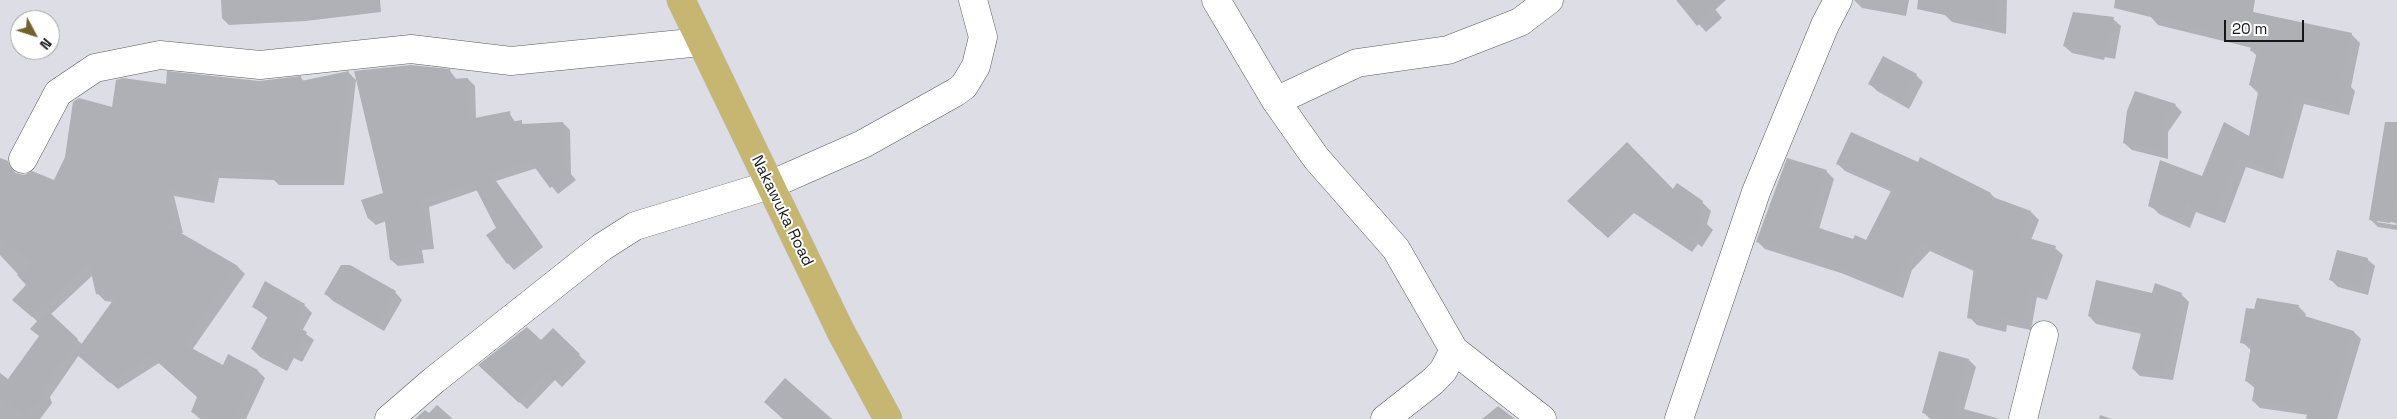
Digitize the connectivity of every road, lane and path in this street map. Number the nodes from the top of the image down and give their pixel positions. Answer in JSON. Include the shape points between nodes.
{"nodes":[{"id":1,"x":681,"y":0,"type":"edge"},
{"id":2,"x":973,"y":0,"type":"edge"},
{"id":3,"x":1216,"y":0,"type":"edge"},
{"id":4,"x":1549,"y":0,"type":"edge"},
{"id":5,"x":1838,"y":0,"type":"edge"},
{"id":6,"x":701,"y":42,"type":"junction"},
{"id":7,"x":1276,"y":101,"type":"junction"},
{"id":8,"x":23,"y":159,"type":"dead end"},
{"id":9,"x":770,"y":185,"type":"junction"},
{"id":10,"x":2044,"y":335,"type":"dead end"},
{"id":11,"x":1454,"y":350,"type":"junction"},
{"id":12,"x":389,"y":419,"type":"edge"},
{"id":13,"x":888,"y":419,"type":"edge"},
{"id":14,"x":1385,"y":419,"type":"edge"},
{"id":15,"x":1542,"y":419,"type":"edge"},
{"id":16,"x":1679,"y":419,"type":"edge"},
{"id":17,"x":2023,"y":419,"type":"edge"}],
"edges":[{"from":1,"to":6,"type":"main road","name":"Nakawuka Road"},
{"from":2,"to":9,"type":"street","via":[[984,37],[976,66],[964,86],[863,144]]},
{"from":3,"to":7,"type":"street"},
{"from":4,"to":7,"type":"street","via":[[1520,22],[1448,50],[1357,63]]},
{"from":5,"to":16,"type":"street","via":[[1824,25],[1756,192]]},
{"from":6,"to":8,"type":"street","via":[[511,61],[411,49],[260,65],[160,55],[95,68],[58,93]]},
{"from":6,"to":9,"type":"main road","name":"Nakawuka Road"},
{"from":7,"to":11,"type":"street","via":[[1316,158],[1396,249]]},
{"from":9,"to":12,"type":"street","via":[[635,226],[602,247]]},
{"from":9,"to":13,"type":"main road","name":"Nakawuka Road","via":[[841,332]]},
{"from":10,"to":17,"type":"street"},
{"from":11,"to":14,"type":"street","via":[[1432,382]]},
{"from":11,"to":15,"type":"street"}]}
